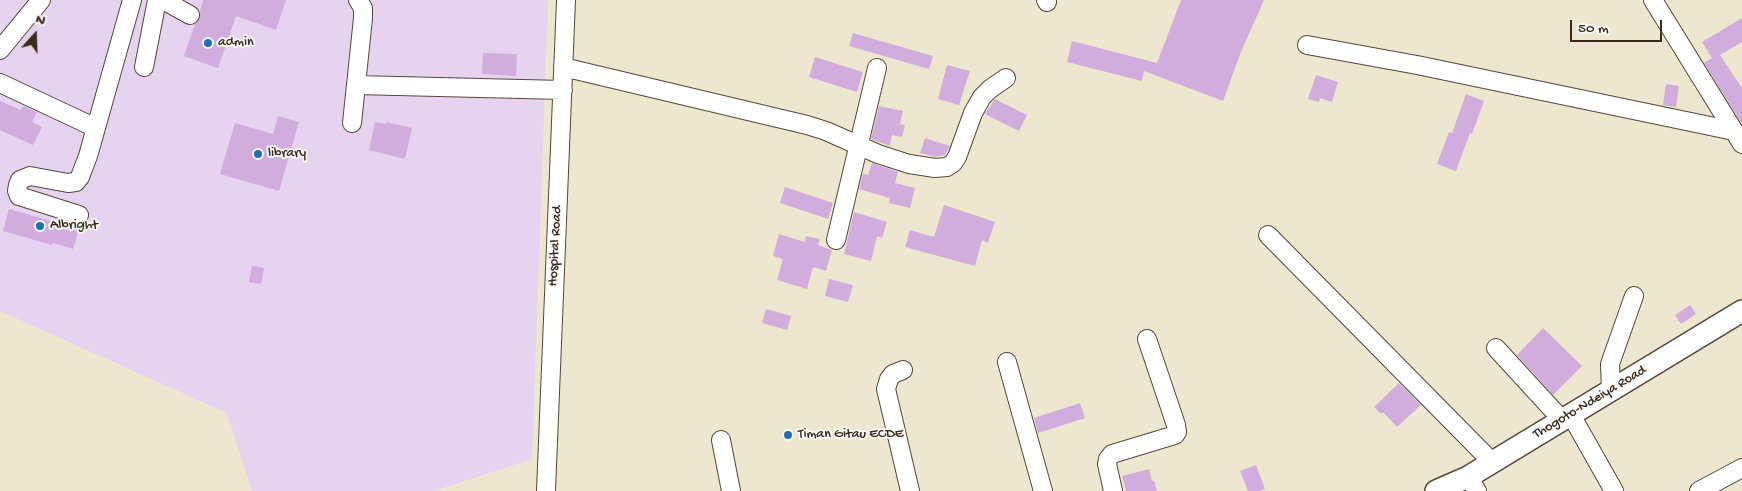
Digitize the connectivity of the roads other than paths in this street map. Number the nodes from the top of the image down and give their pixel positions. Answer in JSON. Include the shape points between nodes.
{"nodes":[{"id":1,"x":41,"y":0,"type":"edge"},
{"id":2,"x":132,"y":0,"type":"edge"},
{"id":3,"x":158,"y":0,"type":"edge"},
{"id":4,"x":163,"y":0,"type":"edge"},
{"id":5,"x":358,"y":0,"type":"edge"},
{"id":6,"x":566,"y":0,"type":"edge"},
{"id":7,"x":1653,"y":0,"type":"edge"},
{"id":8,"x":190,"y":15,"type":"dead end"},
{"id":9,"x":1307,"y":45,"type":"dead end"},
{"id":10,"x":0,"y":50,"type":"edge"},
{"id":11,"x":144,"y":66,"type":"dead end"},
{"id":12,"x":563,"y":67,"type":"junction"},
{"id":13,"x":877,"y":68,"type":"dead end"},
{"id":14,"x":1006,"y":78,"type":"dead end"},
{"id":15,"x":0,"y":83,"type":"edge"},
{"id":16,"x":356,"y":85,"type":"junction"},
{"id":17,"x":562,"y":90,"type":"junction"},
{"id":18,"x":352,"y":123,"type":"dead end"},
{"id":19,"x":96,"y":128,"type":"junction"},
{"id":20,"x":1738,"y":138,"type":"edge"},
{"id":21,"x":858,"y":145,"type":"junction"},
{"id":22,"x":79,"y":215,"type":"dead end"},
{"id":23,"x":1268,"y":236,"type":"dead end"},
{"id":24,"x":836,"y":240,"type":"dead end"},
{"id":25,"x":1634,"y":296,"type":"dead end"},
{"id":26,"x":1742,"y":311,"type":"edge"},
{"id":27,"x":1147,"y":338,"type":"dead end"},
{"id":28,"x":1496,"y":348,"type":"dead end"},
{"id":29,"x":1007,"y":362,"type":"dead end"},
{"id":30,"x":903,"y":370,"type":"dead end"},
{"id":31,"x":1611,"y":391,"type":"junction"},
{"id":32,"x":1567,"y":418,"type":"junction"},
{"id":33,"x":721,"y":440,"type":"dead end"},
{"id":34,"x":1492,"y":462,"type":"junction"},
{"id":35,"x":1742,"y":468,"type":"edge"},
{"id":36,"x":1472,"y":484,"type":"edge"},
{"id":37,"x":546,"y":491,"type":"edge"},
{"id":38,"x":731,"y":491,"type":"edge"},
{"id":39,"x":910,"y":491,"type":"edge"},
{"id":40,"x":1043,"y":491,"type":"edge"},
{"id":41,"x":1113,"y":491,"type":"edge"},
{"id":42,"x":1436,"y":491,"type":"edge"},
{"id":43,"x":1614,"y":491,"type":"edge"},
{"id":44,"x":1699,"y":491,"type":"edge"}],
"edges":[{"from":1,"to":10,"type":"street"},
{"from":2,"to":19,"type":"street"},
{"from":3,"to":11,"type":"street"},
{"from":4,"to":8,"type":"street"},
{"from":5,"to":16,"type":"street","via":[[363,8],[363,18]]},
{"from":6,"to":12,"type":"street","name":"Hospital Road"},
{"from":7,"to":20,"type":"street"},
{"from":9,"to":20,"type":"street","via":[[1417,65]]},
{"from":12,"to":17,"type":"street","name":"Hospital Road"},
{"from":12,"to":21,"type":"street","via":[[807,125]]},
{"from":13,"to":21,"type":"street"},
{"from":14,"to":21,"type":"street","via":[[990,88],[982,98],[957,157],[947,167],[909,164]]},
{"from":15,"to":19,"type":"street"},
{"from":16,"to":17,"type":"street"},
{"from":16,"to":18,"type":"street"},
{"from":17,"to":37,"type":"street","name":"Hospital Road"},
{"from":19,"to":22,"type":"street","via":[[76,182],[30,176],[20,180],[18,185],[19,196]]},
{"from":21,"to":24,"type":"street"},
{"from":23,"to":34,"type":"street"},
{"from":25,"to":31,"type":"street","via":[[1610,364]]},
{"from":26,"to":31,"type":"main road","name":"Thogoto-Ndeiya Road"},
{"from":27,"to":41,"type":"street","via":[[1177,432],[1112,454],[1107,464]]},
{"from":28,"to":32,"type":"street"},
{"from":29,"to":40,"type":"street"},
{"from":30,"to":39,"type":"street","via":[[893,374],[886,390]]},
{"from":31,"to":32,"type":"main road","name":"Thogoto-Ndeiya Road"},
{"from":32,"to":34,"type":"main road","name":"Thogoto-Ndeiya Road"},
{"from":32,"to":43,"type":"street"},
{"from":33,"to":38,"type":"street"},
{"from":34,"to":36,"type":"main road","name":"Thogoto-Ndeiya Road"},
{"from":35,"to":44,"type":"street"},
{"from":36,"to":42,"type":"main road","name":"Thogoto-Ndeiya Road"}]}
